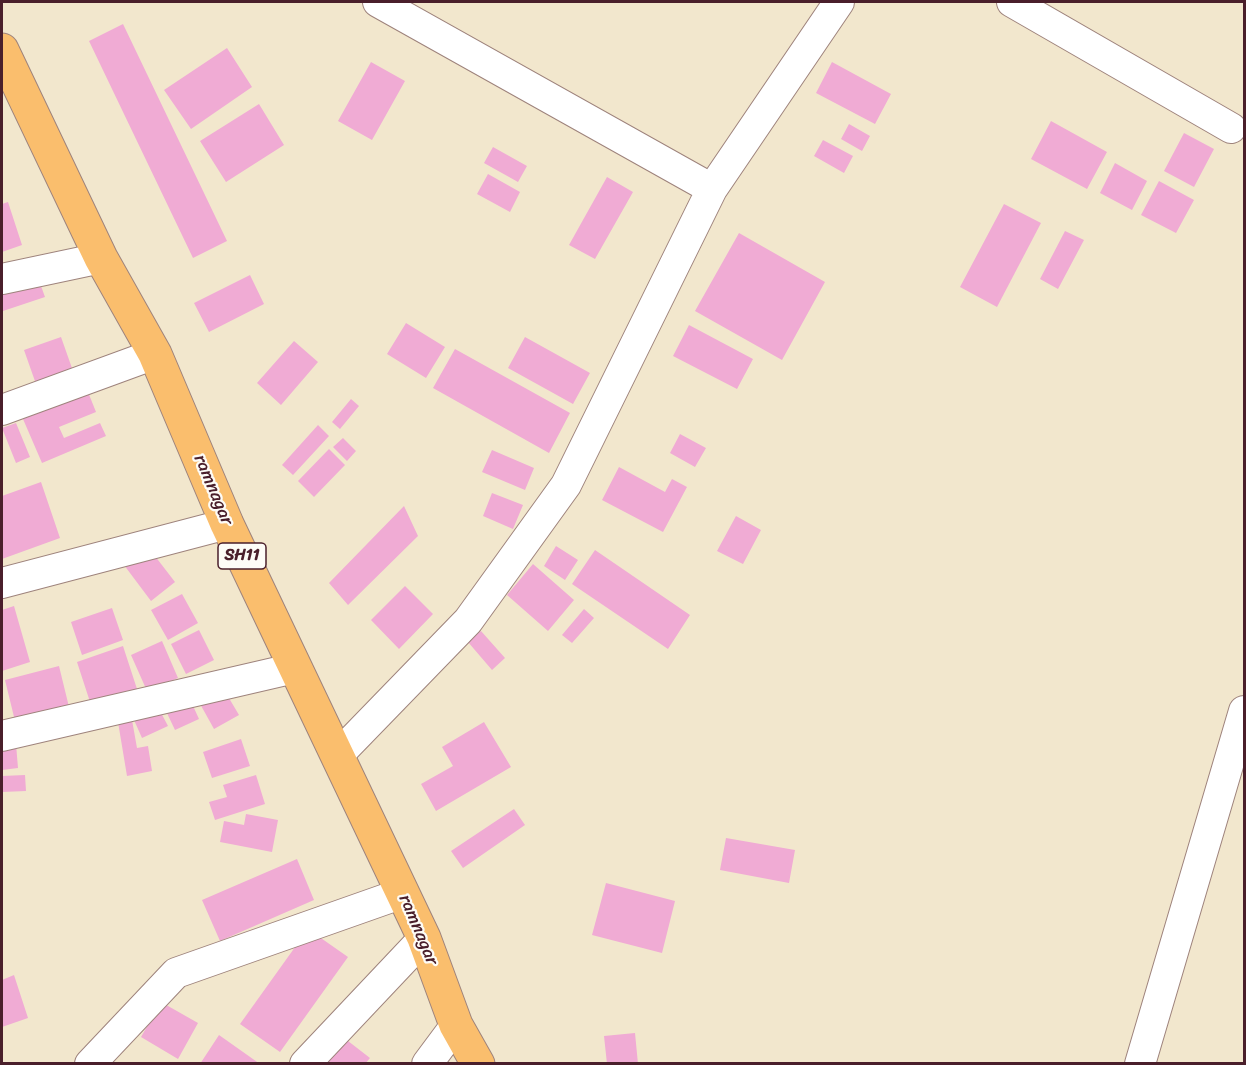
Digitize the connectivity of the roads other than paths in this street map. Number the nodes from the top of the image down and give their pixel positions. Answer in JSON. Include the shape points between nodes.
{"nodes":[{"id":1,"x":839,"y":2,"type":"edge"},
{"id":2,"x":1012,"y":2,"type":"edge"},
{"id":3,"x":391,"y":5,"type":"edge"},
{"id":4,"x":2,"y":50,"type":"edge"},
{"id":5,"x":1231,"y":128,"type":"dead end"},
{"id":6,"x":711,"y":189,"type":"junction"},
{"id":7,"x":101,"y":258,"type":"junction"},
{"id":8,"x":2,"y":279,"type":"edge"},
{"id":9,"x":155,"y":354,"type":"junction"},
{"id":10,"x":2,"y":411,"type":"edge"},
{"id":11,"x":227,"y":524,"type":"junction"},
{"id":12,"x":2,"y":583,"type":"edge"},
{"id":13,"x":296,"y":668,"type":"junction"},
{"id":14,"x":1245,"y":711,"type":"edge"},
{"id":15,"x":2,"y":736,"type":"edge"},
{"id":16,"x":337,"y":756,"type":"junction"},
{"id":17,"x":403,"y":893,"type":"junction"},
{"id":18,"x":424,"y":938,"type":"junction"},
{"id":19,"x":456,"y":1025,"type":"junction"},
{"id":20,"x":90,"y":1064,"type":"edge"},
{"id":21,"x":305,"y":1064,"type":"edge"},
{"id":22,"x":427,"y":1064,"type":"edge"},
{"id":23,"x":478,"y":1064,"type":"edge"},
{"id":24,"x":1140,"y":1064,"type":"edge"}],
"edges":[{"from":1,"to":6,"type":"street"},
{"from":2,"to":5,"type":"street"},
{"from":3,"to":6,"type":"street"},
{"from":4,"to":7,"type":"main road","name":"ramnagar","number":"SH11"},
{"from":6,"to":16,"type":"street","via":[[566,485],[468,621]]},
{"from":7,"to":8,"type":"street"},
{"from":7,"to":9,"type":"main road","name":"ramnagar","number":"SH11"},
{"from":9,"to":10,"type":"street"},
{"from":9,"to":11,"type":"main road","name":"ramnagar","number":"SH11"},
{"from":11,"to":12,"type":"street"},
{"from":11,"to":13,"type":"main road","name":"ramnagar","number":"SH11"},
{"from":13,"to":15,"type":"street"},
{"from":13,"to":16,"type":"main road","name":"ramnagar","number":"SH11"},
{"from":14,"to":24,"type":"street"},
{"from":16,"to":17,"type":"main road","name":"ramnagar","number":"SH11"},
{"from":17,"to":18,"type":"main road","name":"ramnagar","number":"SH11"},
{"from":17,"to":20,"type":"street","via":[[176,973]]},
{"from":18,"to":19,"type":"main road","name":"ramnagar","number":"SH11"},
{"from":18,"to":21,"type":"street"},
{"from":19,"to":22,"type":"street"},
{"from":19,"to":23,"type":"main road","name":"ramnagar","number":"SH11"}]}
